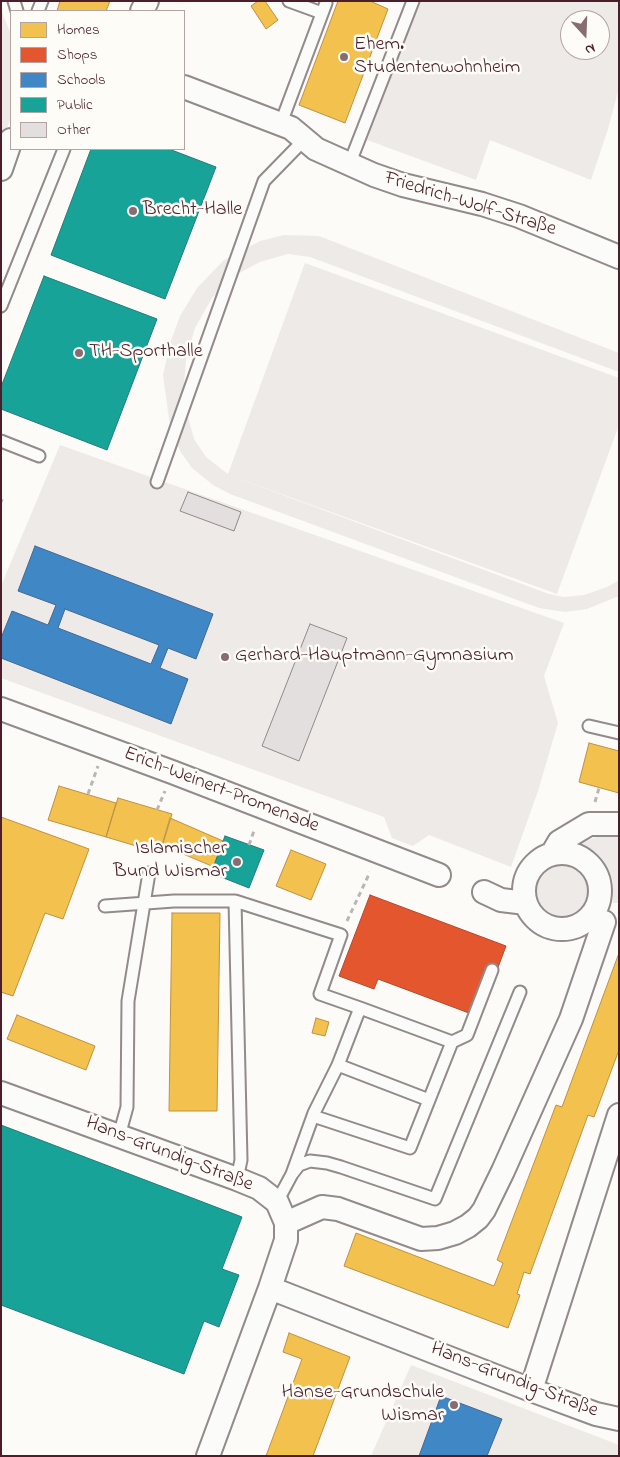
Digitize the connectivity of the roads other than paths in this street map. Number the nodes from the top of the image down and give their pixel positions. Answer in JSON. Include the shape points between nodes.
{"nodes":[{"id":1,"x":290,"y":1,"type":"edge"},
{"id":2,"x":413,"y":1,"type":"edge"},
{"id":3,"x":185,"y":87,"type":"edge"},
{"id":4,"x":281,"y":123,"type":"junction"},
{"id":5,"x":304,"y":140,"type":"junction"},
{"id":6,"x":10,"y":143,"type":"edge"},
{"id":7,"x":64,"y":150,"type":"edge"},
{"id":8,"x":349,"y":165,"type":"junction"},
{"id":9,"x":1,"y":169,"type":"edge"},
{"id":10,"x":619,"y":256,"type":"edge"},
{"id":11,"x":1,"y":306,"type":"edge"},
{"id":12,"x":1,"y":441,"type":"edge"},
{"id":13,"x":39,"y":456,"type":"dead end"},
{"id":14,"x":157,"y":482,"type":"dead end"},
{"id":15,"x":1,"y":709,"type":"edge"},
{"id":16,"x":589,"y":726,"type":"dead end"},
{"id":17,"x":619,"y":733,"type":"edge"},
{"id":18,"x":619,"y":824,"type":"edge"},
{"id":19,"x":552,"y":854,"type":"junction"},
{"id":20,"x":150,"y":873,"type":"dead end"},
{"id":21,"x":439,"y":875,"type":"dead end"},
{"id":22,"x":484,"y":892,"type":"dead end"},
{"id":23,"x":236,"y":901,"type":"junction"},
{"id":24,"x":144,"y":903,"type":"junction"},
{"id":25,"x":526,"y":903,"type":"junction"},
{"id":26,"x":105,"y":906,"type":"dead end"},
{"id":27,"x":603,"y":922,"type":"edge"},
{"id":28,"x":492,"y":970,"type":"dead end"},
{"id":29,"x":520,"y":992,"type":"dead end"},
{"id":30,"x":360,"y":1008,"type":"junction"},
{"id":31,"x":452,"y":1042,"type":"junction"},
{"id":32,"x":338,"y":1065,"type":"junction"},
{"id":33,"x":1,"y":1093,"type":"edge"},
{"id":34,"x":429,"y":1100,"type":"junction"},
{"id":35,"x":619,"y":1115,"type":"edge"},
{"id":36,"x":313,"y":1116,"type":"junction"},
{"id":37,"x":119,"y":1136,"type":"junction"},
{"id":38,"x":292,"y":1174,"type":"junction"},
{"id":39,"x":237,"y":1179,"type":"junction"},
{"id":40,"x":277,"y":1202,"type":"junction"},
{"id":41,"x":286,"y":1223,"type":"junction"},
{"id":42,"x":270,"y":1288,"type":"junction"},
{"id":43,"x":531,"y":1390,"type":"junction"},
{"id":44,"x":619,"y":1419,"type":"edge"},
{"id":45,"x":208,"y":1456,"type":"edge"}],
"edges":[{"from":1,"to":4,"type":"lane","via":[[324,8]]},
{"from":2,"to":8,"type":"lane"},
{"from":3,"to":4,"type":"street","name":"Friedrich-Wolf-Straße"},
{"from":4,"to":5,"type":"street","name":"Friedrich-Wolf-Straße"},
{"from":5,"to":8,"type":"street","name":"Friedrich-Wolf-Straße","via":[[316,150]]},
{"from":5,"to":14,"type":"lane","via":[[264,180]]},
{"from":6,"to":9,"type":"street"},
{"from":7,"to":11,"type":"lane"},
{"from":8,"to":10,"type":"street","name":"Friedrich-Wolf-Straße","via":[[403,185],[519,216]]},
{"from":12,"to":13,"type":"lane"},
{"from":15,"to":21,"type":"street","name":"Erich-Weinert-Promenade"},
{"from":16,"to":17,"type":"lane"},
{"from":18,"to":19,"type":"street","via":[[589,824],[559,842]]},
{"from":19,"to":25,"type":"street","via":[[532,867],[526,878]]},
{"from":19,"to":27,"type":"street","via":[[565,852],[588,862],[600,885],[596,910]]},
{"from":20,"to":24,"type":"lane"},
{"from":22,"to":25,"type":"street","via":[[501,900]]},
{"from":23,"to":24,"type":"lane"},
{"from":23,"to":30,"type":"lane","via":[[341,935],[320,994]]},
{"from":23,"to":39,"type":"lane","via":[[241,1160]]},
{"from":24,"to":26,"type":"lane"},
{"from":24,"to":37,"type":"lane","via":[[128,1001],[127,1107]]},
{"from":25,"to":27,"type":"street","via":[[531,914],[552,927],[564,929]]},
{"from":27,"to":41,"type":"street","via":[[571,1019],[504,1171],[478,1218],[455,1233],[420,1239],[322,1207]]},
{"from":28,"to":31,"type":"lane","via":[[466,1035]]},
{"from":29,"to":38,"type":"lane","via":[[435,1198],[326,1163],[310,1161],[299,1165]]},
{"from":30,"to":31,"type":"lane"},
{"from":30,"to":32,"type":"lane"},
{"from":31,"to":34,"type":"lane"},
{"from":32,"to":34,"type":"lane"},
{"from":32,"to":36,"type":"lane"},
{"from":33,"to":37,"type":"street","name":"Hans-Grundig-Straße"},
{"from":34,"to":36,"type":"lane","via":[[410,1148]]},
{"from":35,"to":43,"type":"street"},
{"from":36,"to":38,"type":"lane"},
{"from":37,"to":39,"type":"street","name":"Hans-Grundig-Straße"},
{"from":38,"to":40,"type":"lane"},
{"from":39,"to":40,"type":"street","name":"Hans-Grundig-Straße","via":[[259,1188]]},
{"from":40,"to":41,"type":"street","name":"Hans-Grundig-Straße"},
{"from":41,"to":42,"type":"street","name":"Hans-Grundig-Straße","via":[[286,1240]]},
{"from":42,"to":43,"type":"street","name":"Hans-Grundig-Straße"},
{"from":42,"to":45,"type":"street","name":"Hans-Grundig-Straße"},
{"from":43,"to":44,"type":"street","name":"Hans-Grundig-Straße"}]}
